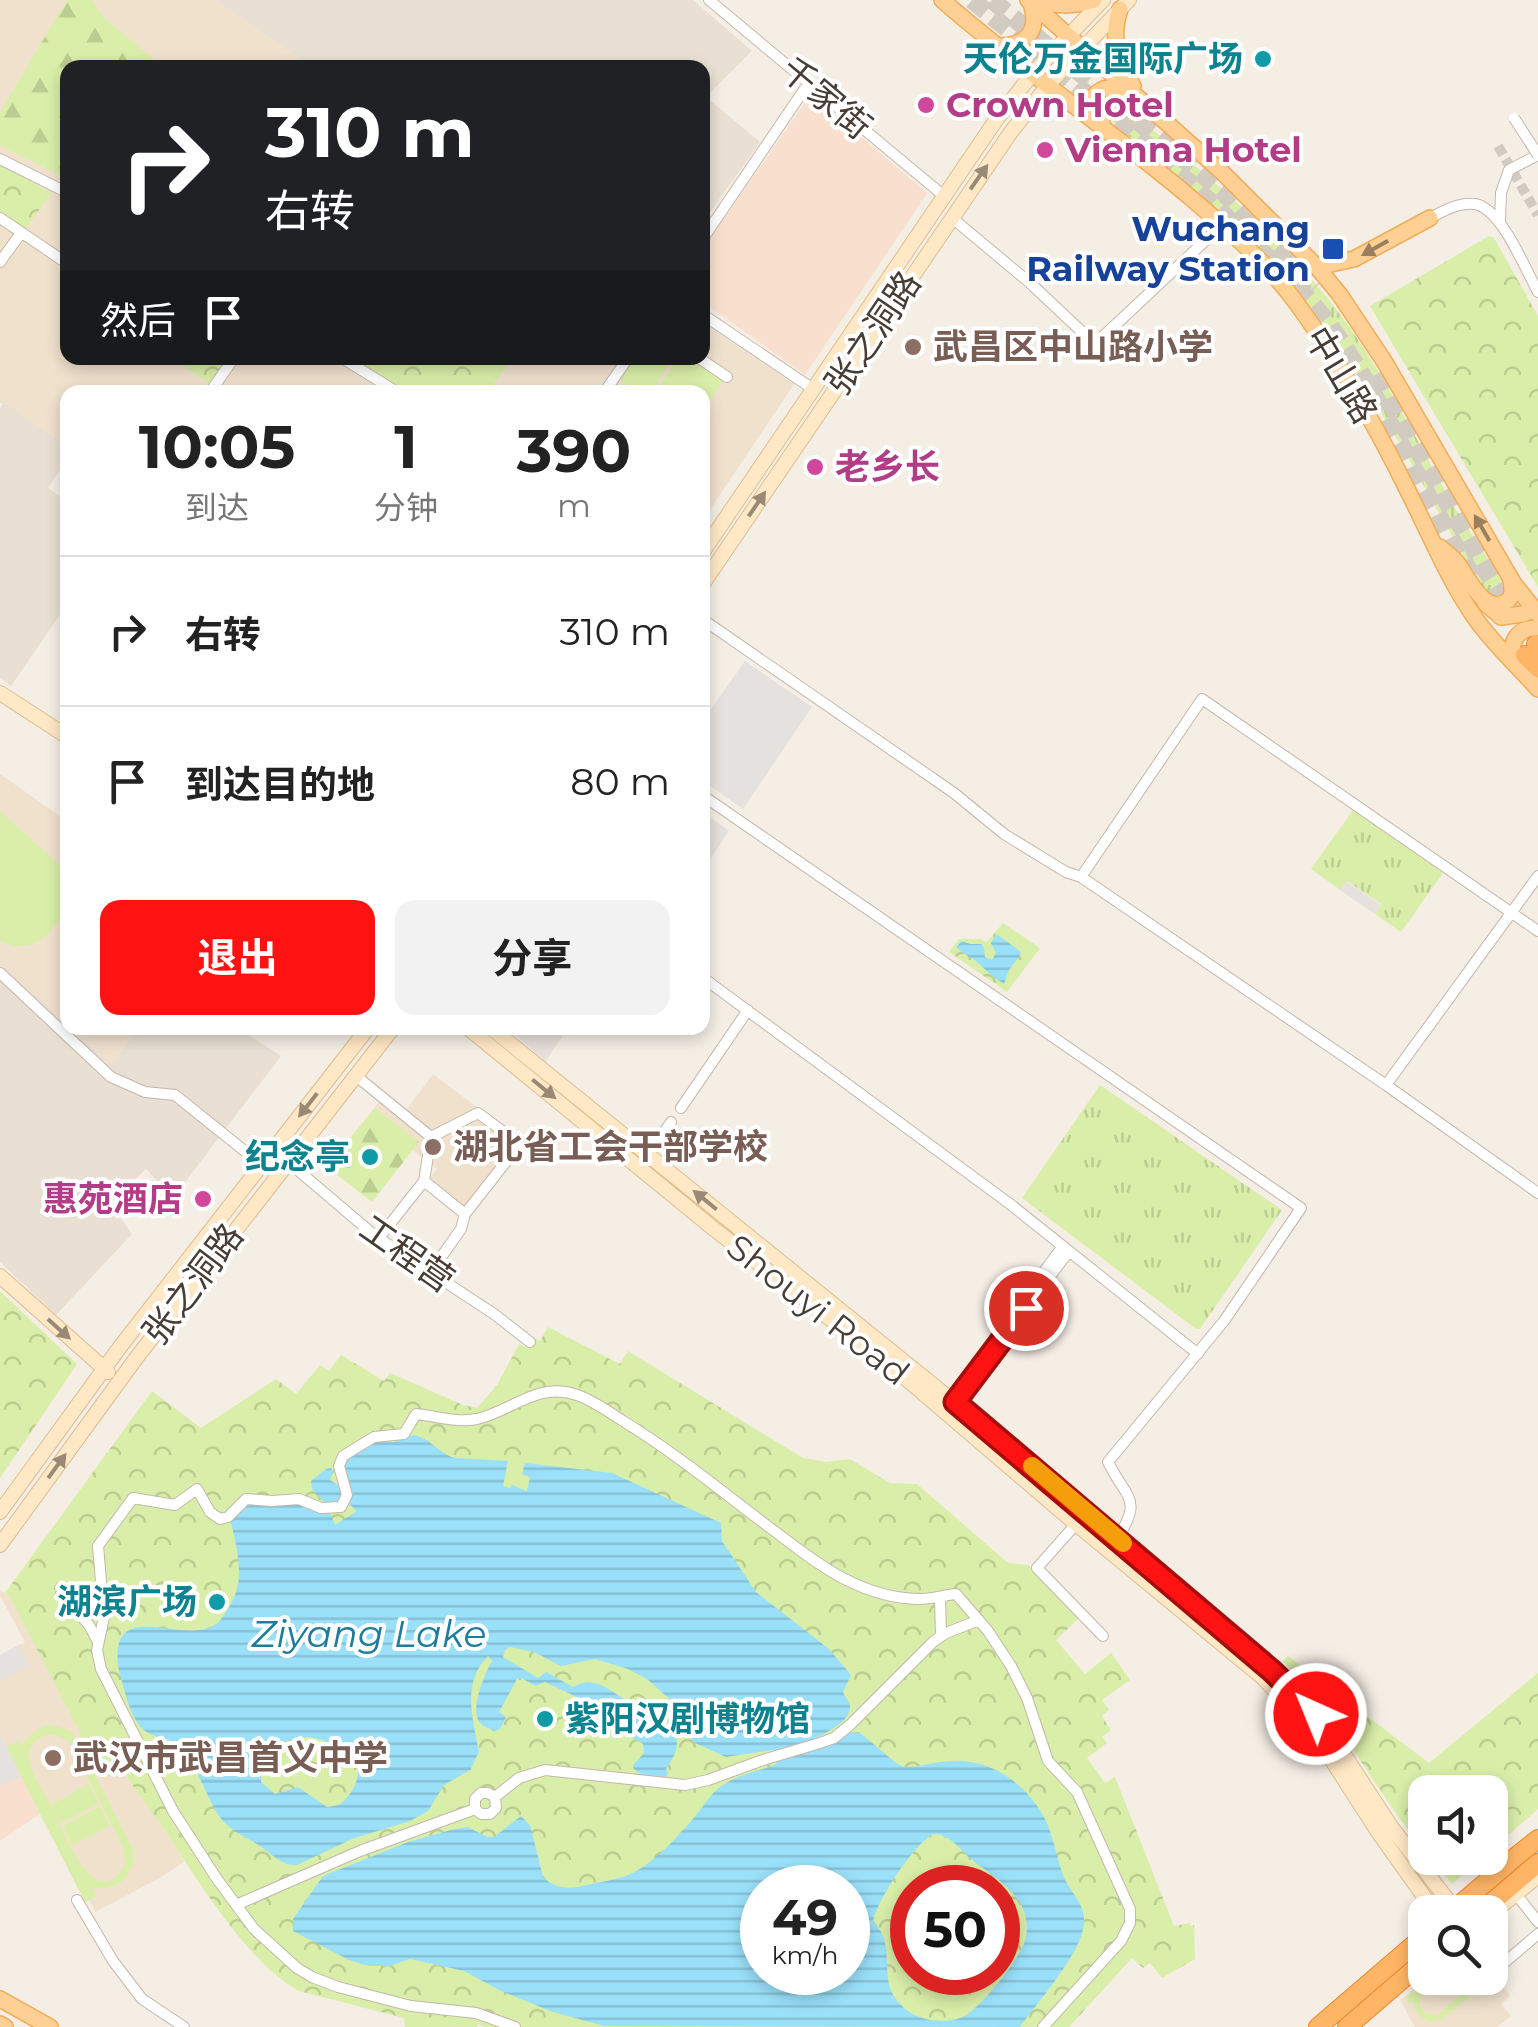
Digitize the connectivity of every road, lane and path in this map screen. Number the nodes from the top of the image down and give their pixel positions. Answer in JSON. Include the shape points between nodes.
{"nodes":[{"id":1,"x":708,"y":0,"type":"edge"},
{"id":2,"x":942,"y":0,"type":"edge"},
{"id":3,"x":1094,"y":0,"type":"edge"},
{"id":4,"x":1104,"y":0,"type":"edge"},
{"id":5,"x":1032,"y":1,"type":"edge"},
{"id":6,"x":1125,"y":5,"type":"edge"},
{"id":7,"x":1068,"y":36,"type":"junction"},
{"id":8,"x":998,"y":46,"type":"junction"},
{"id":9,"x":1082,"y":48,"type":"junction"},
{"id":10,"x":1033,"y":73,"type":"junction"},
{"id":11,"x":808,"y":84,"type":"junction"},
{"id":12,"x":1048,"y":85,"type":"junction"},
{"id":13,"x":1135,"y":95,"type":"junction"},
{"id":14,"x":1514,"y":118,"type":"dead end"},
{"id":15,"x":1109,"y":131,"type":"junction"},
{"id":16,"x":1538,"y":155,"type":"edge"},
{"id":17,"x":0,"y":160,"type":"edge"},
{"id":18,"x":60,"y":189,"type":"edge"},
{"id":19,"x":944,"y":196,"type":"junction"},
{"id":20,"x":951,"y":217,"type":"junction"},
{"id":21,"x":0,"y":218,"type":"edge"},
{"id":22,"x":1430,"y":218,"type":"joint"},
{"id":23,"x":1500,"y":222,"type":"junction"},
{"id":24,"x":1222,"y":225,"type":"junction"},
{"id":25,"x":710,"y":228,"type":"edge"},
{"id":26,"x":21,"y":233,"type":"junction"},
{"id":27,"x":60,"y":259,"type":"edge"},
{"id":28,"x":0,"y":262,"type":"edge"},
{"id":29,"x":1317,"y":266,"type":"junction"},
{"id":30,"x":1538,"y":292,"type":"edge"},
{"id":31,"x":710,"y":319,"type":"edge"},
{"id":32,"x":353,"y":365,"type":"edge"},
{"id":33,"x":709,"y":365,"type":"edge"},
{"id":34,"x":726,"y":377,"type":"dead end"},
{"id":35,"x":386,"y":385,"type":"edge"},
{"id":36,"x":813,"y":388,"type":"junction"},
{"id":37,"x":710,"y":541,"type":"edge"},
{"id":38,"x":1433,"y":542,"type":"junction"},
{"id":39,"x":710,"y":573,"type":"edge"},
{"id":40,"x":1510,"y":578,"type":"junction"},
{"id":41,"x":1476,"y":592,"type":"junction"},
{"id":42,"x":1537,"y":611,"type":"edge"},
{"id":43,"x":710,"y":624,"type":"edge"},
{"id":44,"x":1533,"y":652,"type":"edge"},
{"id":45,"x":1538,"y":688,"type":"edge"},
{"id":46,"x":0,"y":692,"type":"edge"},
{"id":47,"x":60,"y":732,"type":"edge"},
{"id":48,"x":710,"y":801,"type":"edge"},
{"id":49,"x":1538,"y":876,"type":"edge"},
{"id":50,"x":1081,"y":877,"type":"junction"},
{"id":51,"x":1512,"y":912,"type":"junction"},
{"id":52,"x":1538,"y":931,"type":"edge"},
{"id":53,"x":0,"y":973,"type":"edge"},
{"id":54,"x":710,"y":983,"type":"edge"},
{"id":55,"x":749,"y":1011,"type":"junction"},
{"id":56,"x":60,"y":1029,"type":"edge"},
{"id":57,"x":67,"y":1035,"type":"edge"},
{"id":58,"x":363,"y":1035,"type":"edge"},
{"id":59,"x":386,"y":1035,"type":"edge"},
{"id":60,"x":477,"y":1035,"type":"edge"},
{"id":61,"x":500,"y":1035,"type":"edge"},
{"id":62,"x":355,"y":1075,"type":"junction"},
{"id":63,"x":1386,"y":1086,"type":"junction"},
{"id":64,"x":682,"y":1109,"type":"dead end"},
{"id":65,"x":672,"y":1124,"type":"dead end"},
{"id":66,"x":431,"y":1136,"type":"junction"},
{"id":67,"x":650,"y":1156,"type":"junction"},
{"id":68,"x":287,"y":1161,"type":"junction"},
{"id":69,"x":262,"y":1164,"type":"junction"},
{"id":70,"x":424,"y":1182,"type":"junction"},
{"id":71,"x":1538,"y":1193,"type":"edge"},
{"id":72,"x":465,"y":1214,"type":"junction"},
{"id":73,"x":379,"y":1238,"type":"junction"},
{"id":74,"x":1066,"y":1248,"type":"junction"},
{"id":75,"x":430,"y":1273,"type":"junction"},
{"id":76,"x":0,"y":1276,"type":"edge"},
{"id":77,"x":530,"y":1342,"type":"dead end"},
{"id":78,"x":1198,"y":1354,"type":"junction"},
{"id":79,"x":104,"y":1370,"type":"junction"},
{"id":80,"x":119,"y":1382,"type":"junction"},
{"id":81,"x":948,"y":1406,"type":"junction"},
{"id":82,"x":0,"y":1512,"type":"edge"},
{"id":83,"x":1076,"y":1524,"type":"junction"},
{"id":84,"x":1113,"y":1544,"type":"junction"},
{"id":85,"x":0,"y":1546,"type":"edge"},
{"id":86,"x":61,"y":1594,"type":"dead end"},
{"id":87,"x":940,"y":1597,"type":"junction"},
{"id":88,"x":979,"y":1620,"type":"junction"},
{"id":89,"x":941,"y":1636,"type":"junction"},
{"id":90,"x":1103,"y":1636,"type":"dead end"},
{"id":91,"x":98,"y":1642,"type":"junction"},
{"id":92,"x":1538,"y":1843,"type":"edge"},
{"id":93,"x":1538,"y":1870,"type":"edge"},
{"id":94,"x":1516,"y":1889,"type":"junction"},
{"id":95,"x":1423,"y":1895,"type":"edge"},
{"id":96,"x":1443,"y":1895,"type":"edge"},
{"id":97,"x":1476,"y":1895,"type":"edge"},
{"id":98,"x":1507,"y":1895,"type":"edge"},
{"id":99,"x":1508,"y":1897,"type":"edge"},
{"id":100,"x":77,"y":1900,"type":"dead end"},
{"id":101,"x":236,"y":1904,"type":"junction"},
{"id":102,"x":1538,"y":1922,"type":"edge"},
{"id":103,"x":1538,"y":1934,"type":"edge"},
{"id":104,"x":1408,"y":1952,"type":"edge"},
{"id":105,"x":1508,"y":1960,"type":"edge"},
{"id":106,"x":1408,"y":1977,"type":"edge"},
{"id":107,"x":0,"y":1999,"type":"edge"},
{"id":108,"x":50,"y":2027,"type":"edge"},
{"id":109,"x":184,"y":2027,"type":"edge"},
{"id":110,"x":514,"y":2027,"type":"edge"},
{"id":111,"x":1043,"y":2027,"type":"edge"},
{"id":112,"x":1319,"y":2027,"type":"edge"},
{"id":113,"x":1348,"y":2027,"type":"edge"}],
"edges":[{"from":1,"to":11,"type":"street","name":"千家街"},
{"from":2,"to":8,"type":"main road","name":"中山路"},
{"from":3,"to":5,"type":"main road","via":[[1075,6]]},
{"from":4,"to":7,"type":"main road","name":"张之洞路"},
{"from":5,"to":7,"type":"main road","name":"中山路"},
{"from":5,"to":8,"type":"main road","via":[[1030,32],[1018,43]]},
{"from":6,"to":9,"type":"main road","name":"张之洞路"},
{"from":6,"to":13,"type":"main road","via":[[1115,44]]},
{"from":7,"to":9,"type":"main road","name":"中山路"},
{"from":7,"to":10,"type":"main road","name":"张之洞路"},
{"from":8,"to":10,"type":"main road","name":"中山路"},
{"from":9,"to":12,"type":"main road","name":"张之洞路"},
{"from":9,"to":13,"type":"main road","name":"中山路"},
{"from":10,"to":12,"type":"main road","name":"中山路"},
{"from":10,"to":19,"type":"main road","name":"张之洞路"},
{"from":11,"to":19,"type":"street","name":"千家街"},
{"from":11,"to":25,"type":"street"},
{"from":12,"to":15,"type":"main road","name":"中山路"},
{"from":20,"to":12,"type":"main road","name":"张之洞路","one_way":true},
{"from":13,"to":15,"type":"main road","via":[[1109,87],[1094,96],[1093,109]]},
{"from":13,"to":29,"type":"main road","name":"中山路"},
{"from":14,"to":16,"type":"street","bridge":true},
{"from":15,"to":24,"type":"main road","name":"中山路"},
{"from":16,"to":23,"type":"street","via":[[1510,170]]},
{"from":17,"to":18,"type":"street"},
{"from":19,"to":36,"type":"main road","name":"张之洞路"},
{"from":20,"to":24,"type":"street","via":[[1094,344]]},
{"from":39,"to":20,"type":"main road","name":"张之洞路","one_way":true},
{"from":21,"to":26,"type":"street"},
{"from":22,"to":23,"type":"street","via":[[1474,204]]},
{"from":22,"to":29,"type":"main road","one_way":true,"via":[[1354,259]]},
{"from":23,"to":30,"type":"street"},
{"from":24,"to":38,"type":"main road","name":"中山路","via":[[1306,316]]},
{"from":26,"to":27,"type":"street"},
{"from":26,"to":28,"type":"street"},
{"from":40,"to":29,"type":"main road","name":"中山路","one_way":true,"via":[[1384,361]]},
{"from":31,"to":36,"type":"street"},
{"from":32,"to":35,"type":"street"},
{"from":33,"to":34,"type":"street"},
{"from":36,"to":37,"type":"main road","name":"张之洞路"},
{"from":38,"to":41,"type":"main road","via":[[1458,562]]},
{"from":38,"to":44,"type":"main road","name":"中山路","via":[[1474,618]]},
{"from":40,"to":41,"type":"main road","via":[[1507,602]]},
{"from":40,"to":42,"type":"main road","name":"中山路"},
{"from":41,"to":42,"type":"main road","via":[[1502,617]]},
{"from":43,"to":50,"type":"street","via":[[1004,834]]},
{"from":44,"to":45,"type":"main road","name":"中山路"},
{"from":46,"to":47,"type":"main road"},
{"from":48,"to":78,"type":"street","via":[[1301,1208]]},
{"from":49,"to":51,"type":"street"},
{"from":50,"to":51,"type":"street","via":[[1202,698]]},
{"from":50,"to":63,"type":"street"},
{"from":51,"to":52,"type":"street"},
{"from":51,"to":63,"type":"street"},
{"from":53,"to":56,"type":"street"},
{"from":54,"to":55,"type":"street"},
{"from":55,"to":64,"type":"street"},
{"from":55,"to":74,"type":"street"},
{"from":57,"to":69,"type":"street","via":[[111,1076],[145,1092],[176,1096]]},
{"from":58,"to":69,"type":"main road","name":"张之洞路","one_way":true},
{"from":59,"to":62,"type":"main road","name":"张之洞路"},
{"from":60,"to":81,"type":"main road","name":"Shouyi Road","one_way":true},
{"from":61,"to":67,"type":"main road","name":"Shouyi Road"},
{"from":62,"to":66,"type":"street"},
{"from":62,"to":68,"type":"main road","name":"张之洞路"},
{"from":63,"to":71,"type":"street"},
{"from":65,"to":67,"type":"street"},
{"from":66,"to":70,"type":"street"},
{"from":66,"to":72,"type":"street","via":[[478,1113],[520,1144]]},
{"from":81,"to":67,"type":"main road","name":"Shouyi Road","one_way":true},
{"from":68,"to":73,"type":"street","name":"工程营"},
{"from":68,"to":80,"type":"main road","name":"张之洞路"},
{"from":69,"to":79,"type":"main road","name":"张之洞路"},
{"from":70,"to":72,"type":"street"},
{"from":70,"to":73,"type":"street"},
{"from":72,"to":75,"type":"street","via":[[462,1230]]},
{"from":73,"to":75,"type":"street","name":"工程营"},
{"from":74,"to":78,"type":"street"},
{"from":74,"to":81,"type":"street"},
{"from":75,"to":77,"type":"street","name":"工程营"},
{"from":76,"to":79,"type":"main road","one_way":true},
{"from":78,"to":84,"type":"street","via":[[1108,1462],[1130,1502]]},
{"from":79,"to":80,"type":"main road"},
{"from":79,"to":82,"type":"main road","name":"张之洞路"},
{"from":85,"to":80,"type":"main road","name":"张之洞路","one_way":true},
{"from":81,"to":83,"type":"main road","name":"Shouyi Road"},
{"from":81,"to":84,"type":"main road","name":"Shouyi Road"},
{"from":83,"to":84,"type":"main road","name":"Shouyi Road"},
{"from":83,"to":90,"type":"street","via":[[1037,1568]]},
{"from":84,"to":95,"type":"main road","name":"Shouyi Road","via":[[1313,1731]]},
{"from":84,"to":96,"type":"main road","name":"Shouyi Road","via":[[1316,1714]]},
{"from":86,"to":91,"type":"street"},
{"from":87,"to":88,"type":"street","via":[[956,1594]]},
{"from":87,"to":89,"type":"street"},
{"from":87,"to":91,"type":"street","via":[[890,1595],[838,1578],[650,1437],[579,1396],[550,1391],[476,1419],[416,1414],[404,1434],[374,1438],[343,1456],[347,1499],[336,1508],[299,1499],[246,1499],[220,1519],[199,1490],[174,1505],[133,1498],[98,1546],[104,1616]]},
{"from":88,"to":89,"type":"street"},
{"from":88,"to":111,"type":"street","via":[[1027,1698],[1048,1762],[1077,1792],[1130,1909],[1120,1941]]},
{"from":89,"to":101,"type":"street","via":[[840,1734],[805,1748],[685,1785],[540,1771],[495,1797],[492,1813],[475,1808]]},
{"from":91,"to":101,"type":"street","via":[[96,1656],[116,1702],[174,1811]]},
{"from":92,"to":97,"type":"highway","bridge":true},
{"from":93,"to":94,"type":"highway"},
{"from":94,"to":98,"type":"highway"},
{"from":94,"to":99,"type":"main road"},
{"from":94,"to":102,"type":"street"},
{"from":100,"to":109,"type":"street","via":[[142,1999]]},
{"from":101,"to":110,"type":"street","via":[[270,1945],[312,1977],[411,2006],[476,2012]]},
{"from":103,"to":105,"type":"street"},
{"from":104,"to":112,"type":"highway"},
{"from":106,"to":113,"type":"highway"},
{"from":107,"to":108,"type":"main road"}]}
